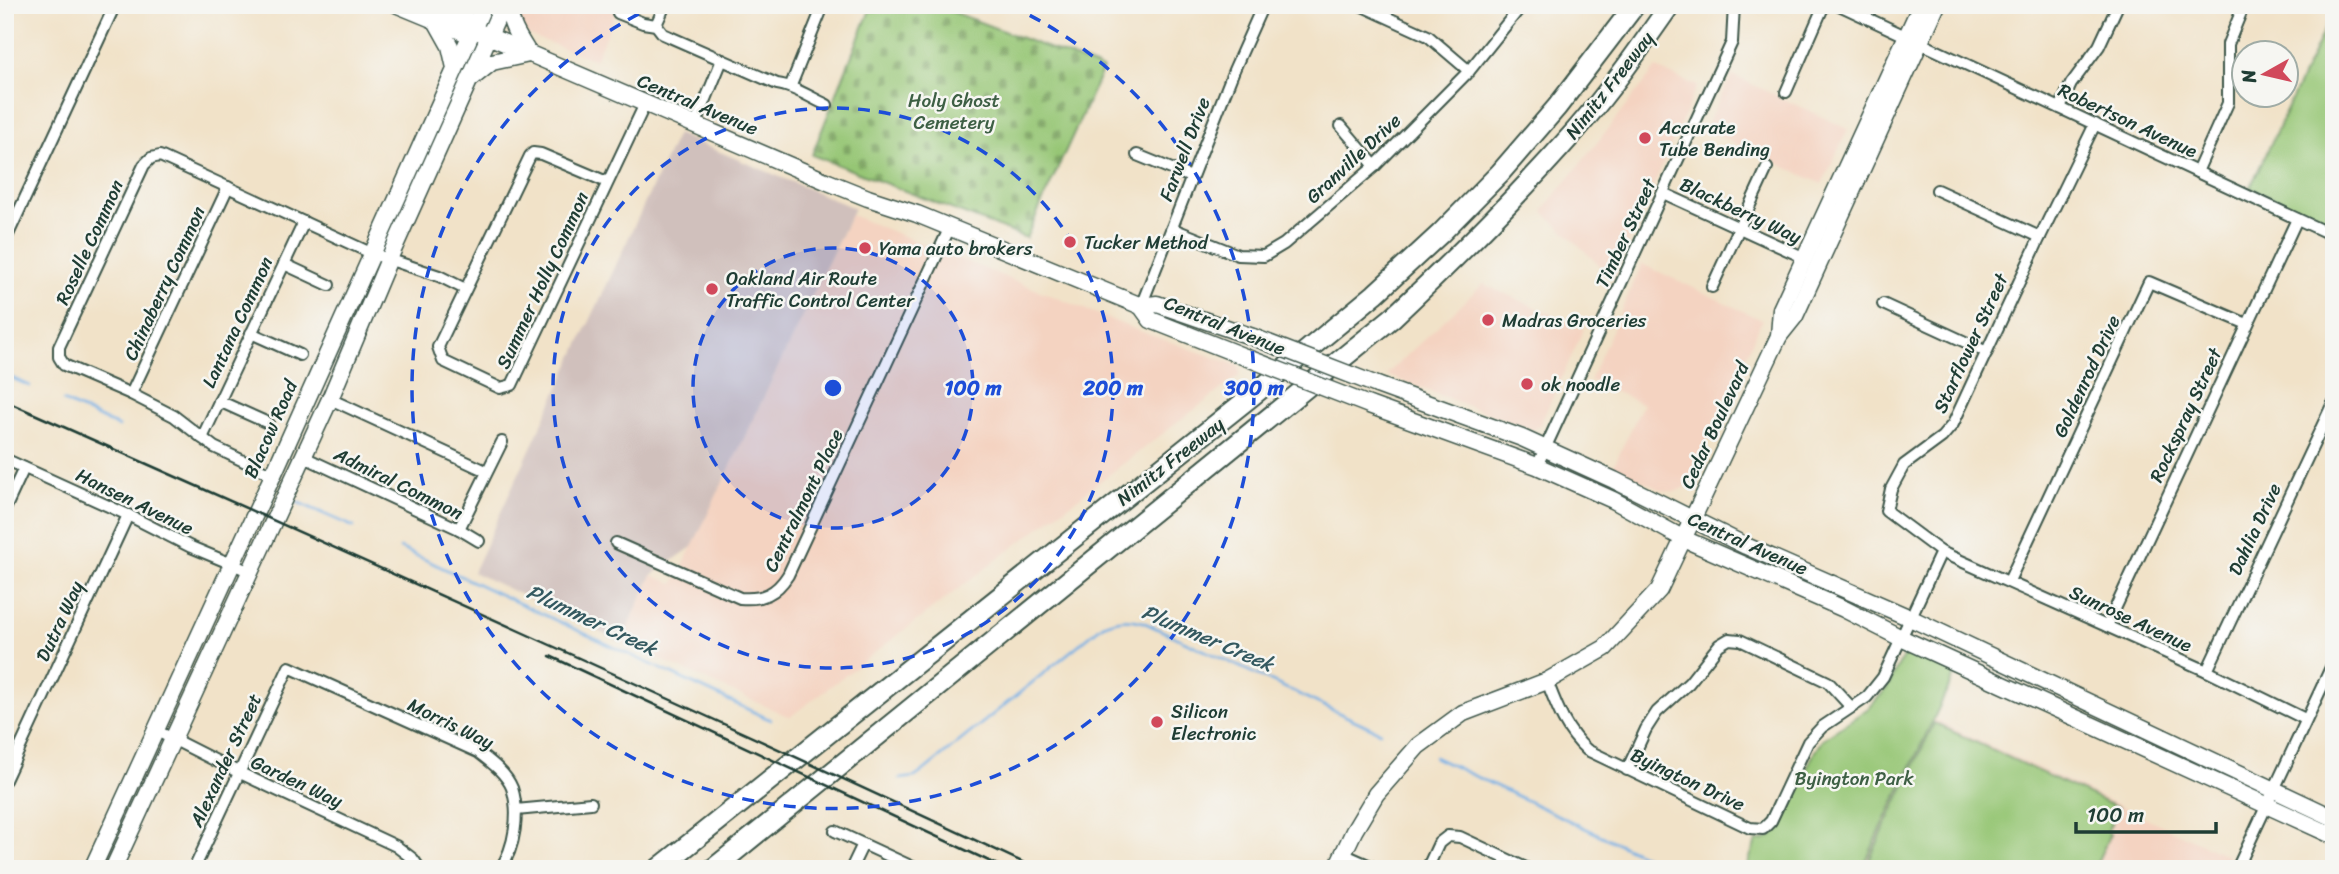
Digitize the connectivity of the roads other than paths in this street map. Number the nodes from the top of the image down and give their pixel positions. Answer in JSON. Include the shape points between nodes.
{"nodes":[{"id":1,"x":9,"y":5,"type":"edge"},
{"id":2,"x":115,"y":5,"type":"edge"},
{"id":3,"x":398,"y":5,"type":"edge"},
{"id":4,"x":466,"y":5,"type":"edge"},
{"id":5,"x":484,"y":5,"type":"edge"},
{"id":6,"x":506,"y":5,"type":"edge"},
{"id":7,"x":665,"y":5,"type":"edge"},
{"id":8,"x":821,"y":5,"type":"edge"},
{"id":9,"x":1263,"y":5,"type":"edge"},
{"id":10,"x":1360,"y":5,"type":"edge"},
{"id":11,"x":1522,"y":5,"type":"edge"},
{"id":12,"x":1634,"y":5,"type":"edge"},
{"id":13,"x":1670,"y":5,"type":"edge"},
{"id":14,"x":1824,"y":5,"type":"edge"},
{"id":15,"x":1839,"y":5,"type":"edge"},
{"id":16,"x":1921,"y":5,"type":"edge"},
{"id":17,"x":1937,"y":5,"type":"edge"},
{"id":18,"x":2118,"y":5,"type":"edge"},
{"id":19,"x":2244,"y":5,"type":"edge"},
{"id":20,"x":1733,"y":8,"type":"edge"},
{"id":21,"x":435,"y":12,"type":"edge"},
{"id":22,"x":618,"y":12,"type":"dead end"},
{"id":23,"x":5,"y":13,"type":"edge"},
{"id":24,"x":656,"y":25,"type":"junction"},
{"id":25,"x":473,"y":29,"type":"junction"},
{"id":26,"x":488,"y":37,"type":"junction"},
{"id":27,"x":1914,"y":39,"type":"junction"},
{"id":28,"x":529,"y":54,"type":"junction"},
{"id":29,"x":722,"y":60,"type":"junction"},
{"id":30,"x":455,"y":68,"type":"junction"},
{"id":31,"x":1469,"y":71,"type":"junction"},
{"id":32,"x":468,"y":82,"type":"junction"},
{"id":33,"x":791,"y":85,"type":"junction"},
{"id":34,"x":1786,"y":92,"type":"dead end"},
{"id":35,"x":645,"y":104,"type":"junction"},
{"id":36,"x":827,"y":104,"type":"dead end"},
{"id":37,"x":2060,"y":108,"type":"junction"},
{"id":38,"x":2095,"y":124,"type":"junction"},
{"id":39,"x":695,"y":126,"type":"junction"},
{"id":40,"x":1341,"y":126,"type":"dead end"},
{"id":41,"x":1137,"y":155,"type":"dead end"},
{"id":42,"x":1376,"y":166,"type":"junction"},
{"id":43,"x":1767,"y":168,"type":"dead end"},
{"id":44,"x":2197,"y":172,"type":"junction"},
{"id":45,"x":1191,"y":177,"type":"junction"},
{"id":46,"x":607,"y":183,"type":"junction"},
{"id":47,"x":228,"y":187,"type":"junction"},
{"id":48,"x":1937,"y":190,"type":"dead end"},
{"id":49,"x":1663,"y":193,"type":"junction"},
{"id":50,"x":2297,"y":219,"type":"junction"},
{"id":51,"x":303,"y":222,"type":"junction"},
{"id":52,"x":950,"y":227,"type":"junction"},
{"id":53,"x":1740,"y":228,"type":"junction"},
{"id":54,"x":1173,"y":229,"type":"junction"},
{"id":55,"x":2334,"y":236,"type":"edge"},
{"id":56,"x":2039,"y":237,"type":"junction"},
{"id":57,"x":5,"y":241,"type":"edge"},
{"id":58,"x":373,"y":254,"type":"junction"},
{"id":59,"x":1805,"y":258,"type":"junction"},
{"id":60,"x":389,"y":260,"type":"junction"},
{"id":61,"x":284,"y":264,"type":"junction"},
{"id":62,"x":329,"y":285,"type":"dead end"},
{"id":63,"x":1713,"y":287,"type":"dead end"},
{"id":64,"x":465,"y":289,"type":"junction"},
{"id":65,"x":1883,"y":304,"type":"dead end"},
{"id":66,"x":1141,"y":306,"type":"junction"},
{"id":67,"x":2247,"y":324,"type":"junction"},
{"id":68,"x":251,"y":333,"type":"junction"},
{"id":69,"x":1779,"y":336,"type":"junction"},
{"id":70,"x":1987,"y":352,"type":"junction"},
{"id":71,"x":300,"y":355,"type":"dead end"},
{"id":72,"x":131,"y":394,"type":"junction"},
{"id":73,"x":309,"y":394,"type":"junction"},
{"id":74,"x":330,"y":399,"type":"junction"},
{"id":75,"x":219,"y":401,"type":"junction"},
{"id":76,"x":2334,"y":401,"type":"edge"},
{"id":77,"x":268,"y":423,"type":"dead end"},
{"id":78,"x":202,"y":438,"type":"junction"},
{"id":79,"x":502,"y":442,"type":"dead end"},
{"id":80,"x":1545,"y":449,"type":"junction"},
{"id":81,"x":304,"y":457,"type":"junction"},
{"id":82,"x":5,"y":459,"type":"edge"},
{"id":83,"x":1537,"y":466,"type":"junction"},
{"id":84,"x":24,"y":468,"type":"junction"},
{"id":85,"x":486,"y":471,"type":"junction"},
{"id":86,"x":273,"y":475,"type":"junction"},
{"id":87,"x":5,"y":509,"type":"edge"},
{"id":88,"x":128,"y":515,"type":"junction"},
{"id":89,"x":1693,"y":521,"type":"junction"},
{"id":90,"x":459,"y":528,"type":"junction"},
{"id":91,"x":1684,"y":539,"type":"junction"},
{"id":92,"x":479,"y":541,"type":"dead end"},
{"id":93,"x":617,"y":543,"type":"dead end"},
{"id":94,"x":1941,"y":552,"type":"junction"},
{"id":95,"x":232,"y":563,"type":"junction"},
{"id":96,"x":251,"y":572,"type":"junction"},
{"id":97,"x":2009,"y":581,"type":"junction"},
{"id":98,"x":1910,"y":618,"type":"junction"},
{"id":99,"x":2107,"y":626,"type":"junction"},
{"id":100,"x":1901,"y":638,"type":"junction"},
{"id":101,"x":2334,"y":661,"type":"edge"},
{"id":102,"x":289,"y":667,"type":"joint"},
{"id":103,"x":2207,"y":671,"type":"junction"},
{"id":104,"x":1547,"y":681,"type":"junction"},
{"id":105,"x":1851,"y":707,"type":"junction"},
{"id":106,"x":2305,"y":719,"type":"junction"},
{"id":107,"x":155,"y":730,"type":"junction"},
{"id":108,"x":173,"y":739,"type":"junction"},
{"id":109,"x":840,"y":765,"type":"junction"},
{"id":110,"x":1627,"y":770,"type":"junction"},
{"id":111,"x":238,"y":772,"type":"junction"},
{"id":112,"x":5,"y":779,"type":"edge"},
{"id":113,"x":2274,"y":789,"type":"junction"},
{"id":114,"x":591,"y":803,"type":"dead end"},
{"id":115,"x":2266,"y":805,"type":"junction"},
{"id":116,"x":516,"y":810,"type":"junction"},
{"id":117,"x":2334,"y":818,"type":"edge"},
{"id":118,"x":835,"y":831,"type":"dead end"},
{"id":119,"x":2334,"y":836,"type":"edge"},
{"id":120,"x":863,"y":844,"type":"junction"},
{"id":121,"x":675,"y":854,"type":"junction"},
{"id":122,"x":1340,"y":864,"type":"edge"},
{"id":123,"x":92,"y":869,"type":"edge"},
{"id":124,"x":113,"y":869,"type":"edge"},
{"id":125,"x":194,"y":869,"type":"edge"},
{"id":126,"x":421,"y":869,"type":"edge"},
{"id":127,"x":500,"y":869,"type":"edge"},
{"id":128,"x":641,"y":869,"type":"edge"},
{"id":129,"x":658,"y":869,"type":"edge"},
{"id":130,"x":713,"y":869,"type":"edge"},
{"id":131,"x":732,"y":869,"type":"edge"},
{"id":132,"x":851,"y":869,"type":"edge"},
{"id":133,"x":917,"y":869,"type":"edge"},
{"id":134,"x":1377,"y":869,"type":"edge"},
{"id":135,"x":1427,"y":869,"type":"edge"},
{"id":136,"x":1527,"y":869,"type":"edge"},
{"id":137,"x":2237,"y":869,"type":"edge"}],
"edges":[{"from":1,"to":23,"type":"street"},
{"from":2,"to":57,"type":"street"},
{"from":3,"to":21,"type":"main road"},
{"from":4,"to":21,"type":"main road"},
{"from":5,"to":25,"type":"main road","name":"Blacow Road"},
{"from":6,"to":26,"type":"main road"},
{"from":6,"to":28,"type":"main road"},
{"from":7,"to":24,"type":"street"},
{"from":8,"to":33,"type":"street"},
{"from":9,"to":45,"type":"street","name":"Farwell Drive"},
{"from":10,"to":31,"type":"street","via":[[1428,36]]},
{"from":11,"to":31,"type":"street","name":"Granville Drive"},
{"from":12,"to":121,"type":"highway","name":"Nimitz Freeway","via":[[1500,173],[1375,294]]},
{"from":13,"to":109,"type":"highway","name":"Nimitz Freeway","via":[[1578,128],[1503,210],[1392,318]]},
{"from":14,"to":34,"type":"street"},
{"from":15,"to":27,"type":"street","name":"Robertson Avenue"},
{"from":16,"to":27,"type":"main road","name":"Cedar Boulevard"},
{"from":17,"to":27,"type":"main road","name":"Cedar Boulevard"},
{"from":18,"to":37,"type":"street","via":[[2099,46]]},
{"from":19,"to":44,"type":"street","via":[[2228,44],[2228,103]]},
{"from":20,"to":49,"type":"street","name":"Timber Street","via":[[1732,42]]},
{"from":21,"to":30,"type":"main road"},
{"from":22,"to":24,"type":"street"},
{"from":24,"to":29,"type":"street","via":[[663,34]]},
{"from":25,"to":26,"type":"main road","name":"Central Avenue"},
{"from":25,"to":30,"type":"main road","name":"Blacow Road"},
{"from":26,"to":28,"type":"main road","name":"Central Avenue"},
{"from":26,"to":32,"type":"main road"},
{"from":27,"to":37,"type":"street","name":"Robertson Avenue"},
{"from":27,"to":59,"type":"main road","name":"Cedar Boulevard"},
{"from":27,"to":69,"type":"main road","name":"Cedar Boulevard","via":[[1795,316]]},
{"from":28,"to":32,"type":"main road","via":[[492,62]]},
{"from":28,"to":35,"type":"main road","name":"Central Avenue"},
{"from":29,"to":33,"type":"street","via":[[777,84]]},
{"from":29,"to":39,"type":"street"},
{"from":30,"to":58,"type":"main road","name":"Blacow Road"},
{"from":31,"to":42,"type":"street","name":"Granville Drive"},
{"from":32,"to":60,"type":"main road"},
{"from":33,"to":36,"type":"street"},
{"from":35,"to":39,"type":"main road","name":"Central Avenue"},
{"from":35,"to":46,"type":"street","name":"Summer Holly Common"},
{"from":37,"to":38,"type":"street","name":"Robertson Avenue"},
{"from":38,"to":44,"type":"street","name":"Robertson Avenue"},
{"from":38,"to":56,"type":"street","name":"Starflower Street"},
{"from":39,"to":52,"type":"main road","name":"Central Avenue"},
{"from":40,"to":42,"type":"street"},
{"from":41,"to":45,"type":"street"},
{"from":42,"to":54,"type":"street","name":"Granville Drive","via":[[1264,256],[1238,255]]},
{"from":43,"to":53,"type":"street"},
{"from":44,"to":50,"type":"street","name":"Robertson Avenue"},
{"from":45,"to":54,"type":"street","name":"Farwell Drive"},
{"from":46,"to":64,"type":"street","name":"Summer Holly Common","via":[[533,153]]},
{"from":46,"to":64,"type":"street","name":"Summer Holly Common","via":[[512,386],[500,388],[443,361],[438,348]]},
{"from":47,"to":51,"type":"street","name":"Roselle Common"},
{"from":47,"to":72,"type":"street","name":"Chinaberry Common"},
{"from":47,"to":72,"type":"street","name":"Roselle Common","via":[[160,156],[151,158],[59,347],[64,365]]},
{"from":48,"to":56,"type":"street"},
{"from":49,"to":53,"type":"street","name":"Blackberry Way"},
{"from":49,"to":80,"type":"street","name":"Timber Street"},
{"from":50,"to":55,"type":"street","name":"Robertson Avenue"},
{"from":50,"to":67,"type":"street","name":"Rockspray Street"},
{"from":51,"to":58,"type":"street","name":"Roselle Common"},
{"from":51,"to":61,"type":"street","name":"Lantana Common"},
{"from":52,"to":66,"type":"main road","name":"Central Avenue"},
{"from":52,"to":93,"type":"street","name":"Centralmont Place","via":[[780,587],[768,596],[740,598]]},
{"from":53,"to":59,"type":"street","name":"Blackberry Way"},
{"from":53,"to":63,"type":"street"},
{"from":54,"to":66,"type":"street","name":"Farwell Drive"},
{"from":56,"to":70,"type":"street","name":"Starflower Street"},
{"from":58,"to":60,"type":"street","name":"Roselle Common"},
{"from":58,"to":73,"type":"main road","name":"Blacow Road"},
{"from":59,"to":69,"type":"main road","name":"Cedar Boulevard","via":[[1781,309]]},
{"from":60,"to":64,"type":"street","name":"Roselle Common"},
{"from":60,"to":74,"type":"main road"},
{"from":61,"to":62,"type":"street"},
{"from":61,"to":68,"type":"street","name":"Lantana Common"},
{"from":65,"to":70,"type":"street"},
{"from":66,"to":80,"type":"main road","name":"Central Avenue","bridge":true,"via":[[1157,304],[1253,337]]},
{"from":66,"to":83,"type":"main road","name":"Central Avenue","bridge":true,"via":[[1151,320]]},
{"from":67,"to":97,"type":"street","name":"Goldenrod Drive","via":[[2150,282]]},
{"from":67,"to":99,"type":"street","name":"Rockspray Street"},
{"from":68,"to":71,"type":"street"},
{"from":68,"to":75,"type":"street","name":"Lantana Common"},
{"from":69,"to":89,"type":"main road","name":"Cedar Boulevard"},
{"from":70,"to":94,"type":"street","name":"Starflower Street","via":[[1953,424],[1904,465],[1886,510]]},
{"from":72,"to":78,"type":"street","name":"Roselle Common","via":[[174,416]]},
{"from":73,"to":81,"type":"main road","via":[[299,439]]},
{"from":73,"to":86,"type":"main road","name":"Blacow Road"},
{"from":74,"to":81,"type":"main road"},
{"from":74,"to":85,"type":"street"},
{"from":75,"to":77,"type":"street"},
{"from":75,"to":78,"type":"street","name":"Lantana Common"},
{"from":76,"to":103,"type":"street","name":"Dahlia Drive"},
{"from":78,"to":86,"type":"street","name":"Roselle Common"},
{"from":79,"to":85,"type":"street"},
{"from":80,"to":83,"type":"street","name":"Timber Street"},
{"from":80,"to":89,"type":"main road","name":"Central Avenue"},
{"from":81,"to":90,"type":"street","name":"Admiral Common"},
{"from":81,"to":96,"type":"main road"},
{"from":82,"to":84,"type":"street","name":"Hansen Avenue"},
{"from":83,"to":91,"type":"main road","name":"Central Avenue"},
{"from":84,"to":87,"type":"street"},
{"from":84,"to":88,"type":"street","name":"Hansen Avenue"},
{"from":85,"to":90,"type":"street"},
{"from":86,"to":95,"type":"main road","name":"Blacow Road"},
{"from":88,"to":95,"type":"street","name":"Hansen Avenue"},
{"from":88,"to":112,"type":"street","name":"Dutra Way"},
{"from":89,"to":91,"type":"main road","name":"Cedar Boulevard"},
{"from":89,"to":98,"type":"main road","name":"Central Avenue"},
{"from":90,"to":92,"type":"street","name":"Admiral Common"},
{"from":91,"to":100,"type":"main road","name":"Central Avenue"},
{"from":91,"to":104,"type":"main road","name":"Cedar Boulevard","via":[[1659,590],[1605,648]]},
{"from":94,"to":97,"type":"street","name":"Sunrose Avenue"},
{"from":94,"to":98,"type":"street"},
{"from":95,"to":96,"type":"street","name":"Hansen Avenue"},
{"from":95,"to":107,"type":"main road","name":"Blacow Road"},
{"from":96,"to":108,"type":"main road"},
{"from":97,"to":99,"type":"street","name":"Sunrose Avenue"},
{"from":98,"to":100,"type":"street","name":"Byington Drive"},
{"from":98,"to":113,"type":"main road","name":"Central Avenue"},
{"from":99,"to":103,"type":"street","name":"Sunrose Avenue"},
{"from":100,"to":105,"type":"street","name":"Byington Drive","via":[[1883,677],[1867,697]]},
{"from":100,"to":115,"type":"main road","name":"Central Avenue"},
{"from":101,"to":106,"type":"street"},
{"from":102,"to":111,"type":"street","name":"Alexander Street"},
{"from":102,"to":116,"type":"street","name":"Morris Way","via":[[478,752],[511,786]]},
{"from":103,"to":106,"type":"street","name":"Sunrose Avenue"},
{"from":104,"to":110,"type":"street","name":"Byington Drive","via":[[1574,738],[1587,750]]},
{"from":104,"to":122,"type":"main road","name":"Cedar Boulevard","via":[[1462,713],[1418,746],[1376,794]]},
{"from":105,"to":110,"type":"street","name":"Byington Drive","via":[[1808,742],[1771,821],[1763,828],[1750,828]]},
{"from":105,"to":110,"type":"street","via":[[1828,682],[1729,639],[1657,712]]},
{"from":106,"to":113,"type":"street"},
{"from":107,"to":108,"type":"street","name":"Garden Way"},
{"from":107,"to":123,"type":"main road","name":"Blacow Road"},
{"from":108,"to":111,"type":"street","name":"Garden Way"},
{"from":108,"to":124,"type":"main road"},
{"from":109,"to":130,"type":"highway","name":"Nimitz Freeway"},
{"from":109,"to":131,"type":"highway"},
{"from":111,"to":125,"type":"street","name":"Alexander Street"},
{"from":111,"to":126,"type":"street","name":"Garden Way","via":[[396,846]]},
{"from":113,"to":115,"type":"street"},
{"from":113,"to":117,"type":"main road","name":"Central Avenue"},
{"from":114,"to":116,"type":"street"},
{"from":115,"to":119,"type":"main road","name":"Central Avenue"},
{"from":115,"to":137,"type":"street"},
{"from":116,"to":127,"type":"street","name":"Morris Way","via":[[509,857]]},
{"from":118,"to":120,"type":"street"},
{"from":120,"to":132,"type":"street"},
{"from":120,"to":133,"type":"street"},
{"from":121,"to":128,"type":"highway"},
{"from":121,"to":129,"type":"highway","name":"Nimitz Freeway"},
{"from":122,"to":134,"type":"street"},
{"from":135,"to":136,"type":"street","via":[[1448,836],[1460,837]]}]}
